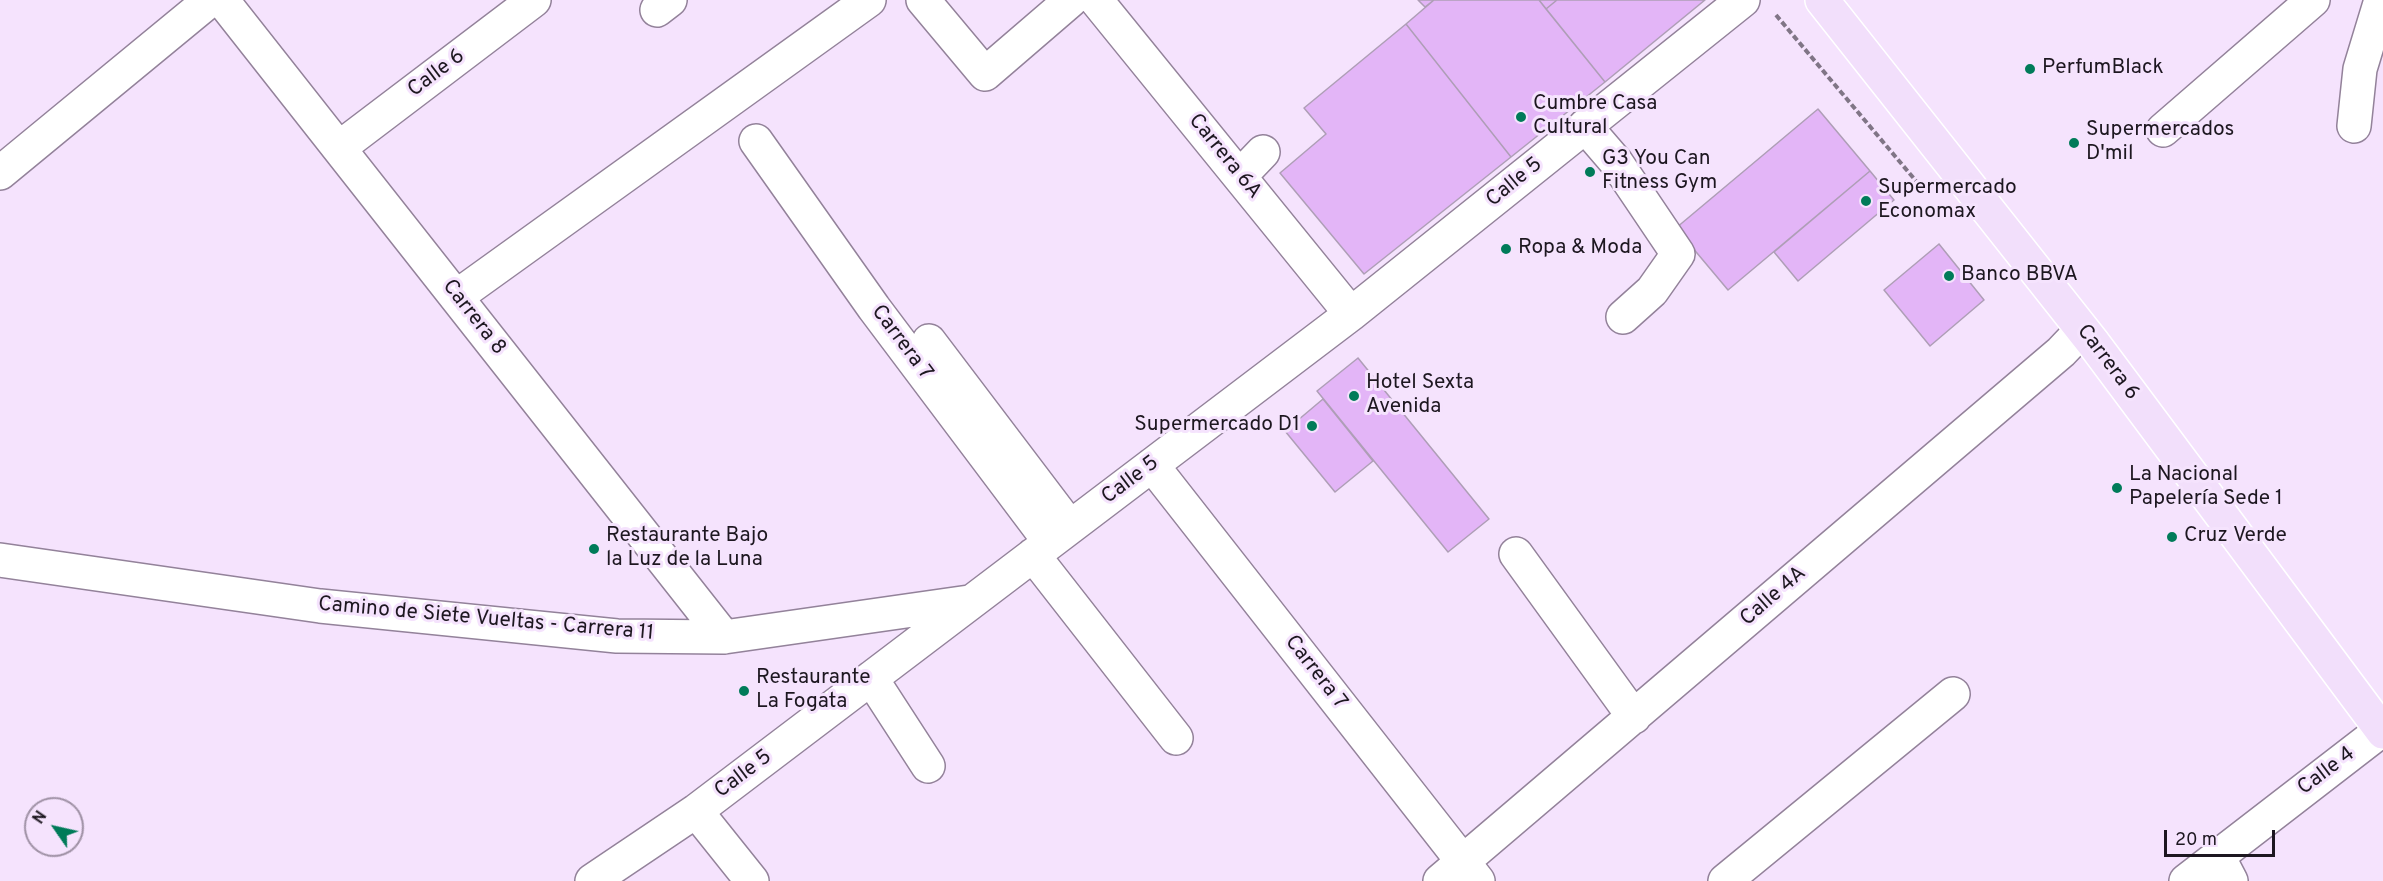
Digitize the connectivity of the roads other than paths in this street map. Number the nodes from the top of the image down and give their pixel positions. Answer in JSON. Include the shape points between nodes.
{"nodes":[{"id":1,"x":210,"y":0,"type":"edge"},
{"id":2,"x":222,"y":0,"type":"edge"},
{"id":3,"x":534,"y":0,"type":"edge"},
{"id":4,"x":869,"y":0,"type":"edge"},
{"id":5,"x":923,"y":0,"type":"edge"},
{"id":6,"x":1071,"y":0,"type":"edge"},
{"id":7,"x":1096,"y":0,"type":"edge"},
{"id":8,"x":1822,"y":0,"type":"edge"},
{"id":9,"x":2313,"y":0,"type":"edge"},
{"id":10,"x":2381,"y":0,"type":"edge"},
{"id":11,"x":1757,"y":4,"type":"edge"},
{"id":12,"x":1585,"y":126,"type":"junction"},
{"id":13,"x":2354,"y":126,"type":"dead end"},
{"id":14,"x":2163,"y":130,"type":"dead end"},
{"id":15,"x":756,"y":141,"type":"dead end"},
{"id":16,"x":339,"y":148,"type":"junction"},
{"id":17,"x":1263,"y":152,"type":"dead end"},
{"id":18,"x":0,"y":173,"type":"edge"},
{"id":19,"x":1240,"y":176,"type":"junction"},
{"id":20,"x":456,"y":297,"type":"junction"},
{"id":21,"x":1351,"y":314,"type":"junction"},
{"id":22,"x":1623,"y":317,"type":"dead end"},
{"id":23,"x":2082,"y":330,"type":"junction"},
{"id":24,"x":929,"y":340,"type":"dead end"},
{"id":25,"x":1152,"y":465,"type":"junction"},
{"id":26,"x":1051,"y":542,"type":"junction"},
{"id":27,"x":1516,"y":554,"type":"dead end"},
{"id":28,"x":0,"y":560,"type":"edge"},
{"id":29,"x":973,"y":601,"type":"junction"},
{"id":30,"x":724,"y":636,"type":"junction"},
{"id":31,"x":872,"y":678,"type":"junction"},
{"id":32,"x":1953,"y":694,"type":"dead end"},
{"id":33,"x":1634,"y":717,"type":"junction"},
{"id":34,"x":2383,"y":731,"type":"edge"},
{"id":35,"x":1176,"y":738,"type":"dead end"},
{"id":36,"x":928,"y":766,"type":"dead end"},
{"id":37,"x":696,"y":811,"type":"junction"},
{"id":38,"x":2225,"y":868,"type":"edge"},
{"id":39,"x":1461,"y":875,"type":"edge"},
{"id":40,"x":592,"y":881,"type":"edge"},
{"id":41,"x":752,"y":881,"type":"edge"},
{"id":42,"x":1725,"y":881,"type":"edge"},
{"id":43,"x":2186,"y":881,"type":"edge"}],
"edges":[{"from":1,"to":18,"type":"street"},
{"from":2,"to":16,"type":"street","name":"Carrera 8"},
{"from":3,"to":16,"type":"street","name":"Calle 6"},
{"from":4,"to":20,"type":"street"},
{"from":5,"to":6,"type":"street","via":[[985,74]]},
{"from":7,"to":19,"type":"street","name":"Carrera 6A"},
{"from":8,"to":23,"type":"main road","name":"Carrera 6"},
{"from":9,"to":14,"type":"street"},
{"from":10,"to":13,"type":"street","via":[[2360,69]]},
{"from":11,"to":12,"type":"street","name":"Calle 5"},
{"from":12,"to":21,"type":"street","name":"Calle 5"},
{"from":12,"to":22,"type":"street","via":[[1616,162],[1678,254],[1652,291]]},
{"from":15,"to":26,"type":"street","name":"Carrera 7","via":[[874,308]]},
{"from":16,"to":20,"type":"street","name":"Carrera 8"},
{"from":17,"to":19,"type":"street"},
{"from":19,"to":21,"type":"street","name":"Carrera 6A"},
{"from":20,"to":30,"type":"street","name":"Carrera 8"},
{"from":21,"to":25,"type":"street","name":"Calle 5"},
{"from":23,"to":33,"type":"street","name":"Calle 4A"},
{"from":23,"to":34,"type":"main road","name":"Carrera 6"},
{"from":24,"to":26,"type":"street"},
{"from":25,"to":26,"type":"street","name":"Calle 5"},
{"from":25,"to":39,"type":"street","name":"Carrera 7"},
{"from":26,"to":29,"type":"street","name":"Calle 5"},
{"from":26,"to":35,"type":"street"},
{"from":27,"to":33,"type":"street"},
{"from":28,"to":30,"type":"street","name":"Camino de Siete Vueltas - Carrera 11","via":[[320,606],[616,636]]},
{"from":29,"to":30,"type":"street","name":"Camino de Siete Vueltas - Carrera 11"},
{"from":29,"to":31,"type":"street","name":"Calle 5"},
{"from":31,"to":36,"type":"street"},
{"from":31,"to":37,"type":"street","name":"Calle 5"},
{"from":32,"to":42,"type":"street"},
{"from":33,"to":39,"type":"street","name":"Calle 4A"},
{"from":34,"to":38,"type":"street","name":"Calle 4"},
{"from":37,"to":40,"type":"street","name":"Calle 5"},
{"from":37,"to":41,"type":"street"},
{"from":38,"to":43,"type":"street","name":"Calle 4"}]}
